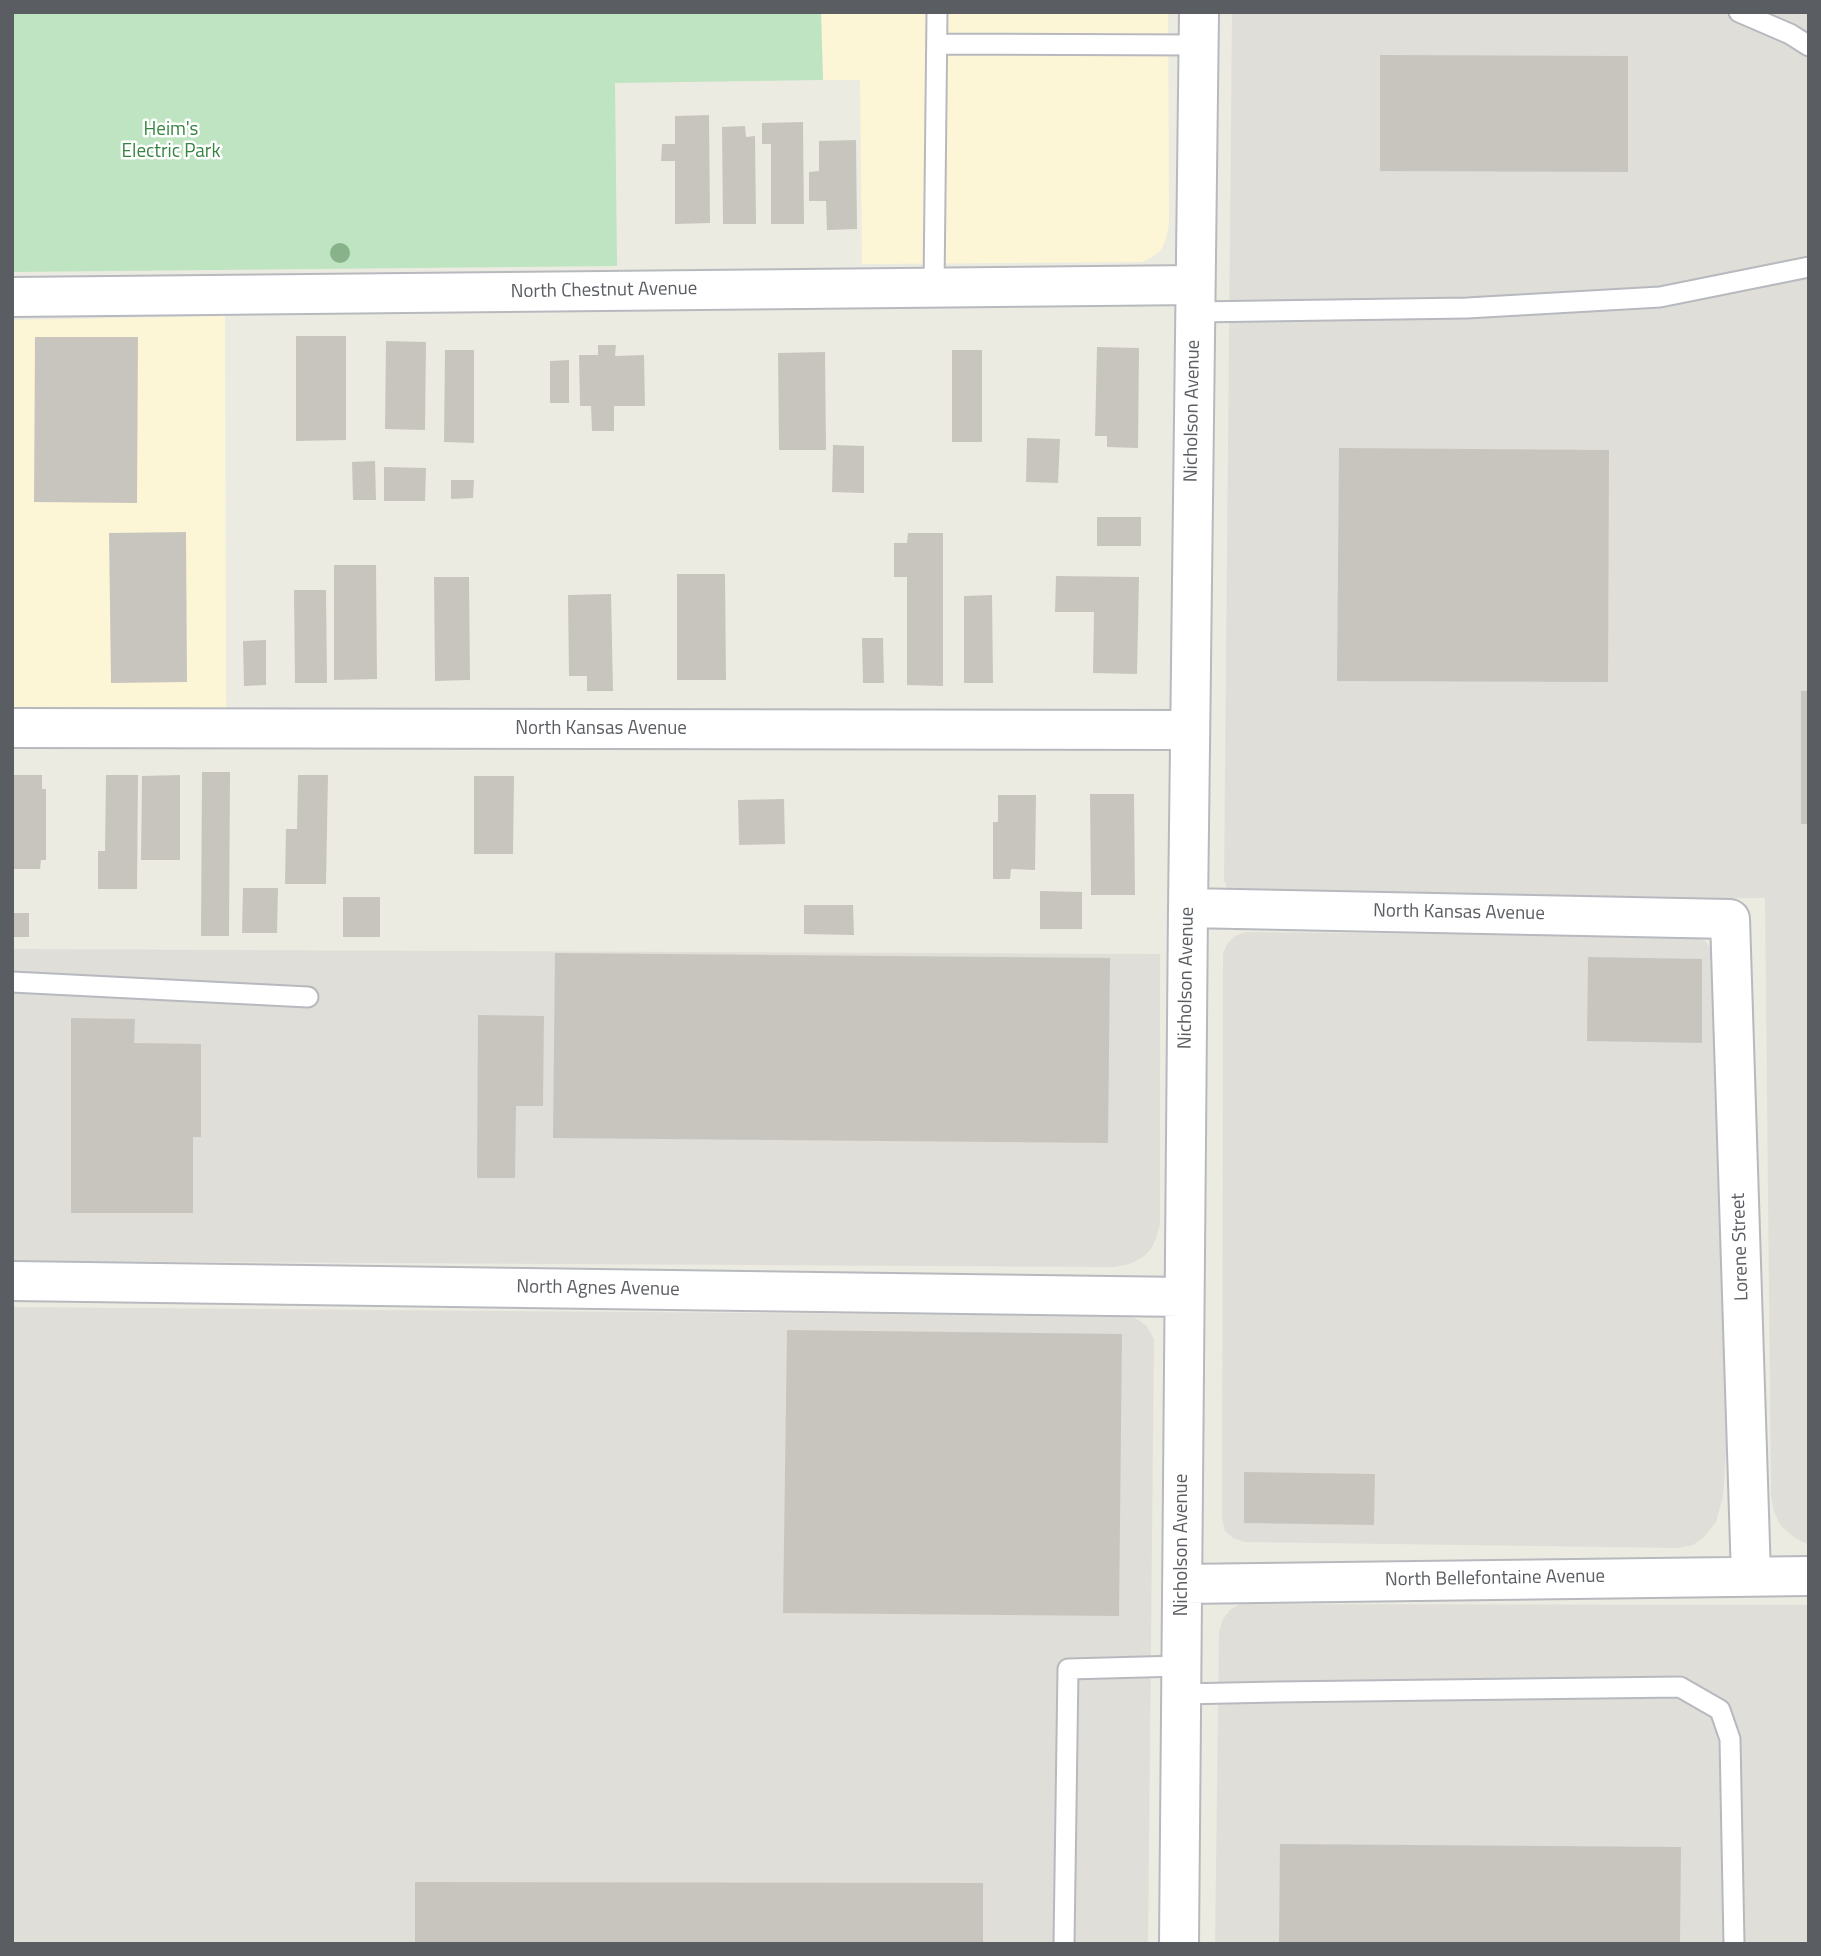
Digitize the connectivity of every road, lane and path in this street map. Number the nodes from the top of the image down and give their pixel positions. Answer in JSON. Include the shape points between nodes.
{"nodes":[{"id":1,"x":937,"y":12,"type":"edge"},
{"id":2,"x":1739,"y":12,"type":"edge"},
{"id":3,"x":1198,"y":29,"type":"edge"},
{"id":4,"x":937,"y":44,"type":"junction"},
{"id":5,"x":1809,"y":46,"type":"edge"},
{"id":6,"x":1809,"y":267,"type":"edge"},
{"id":7,"x":934,"y":287,"type":"junction"},
{"id":8,"x":12,"y":297,"type":"edge"},
{"id":9,"x":1195,"y":298,"type":"junction"},
{"id":10,"x":12,"y":728,"type":"edge"},
{"id":11,"x":1190,"y":730,"type":"junction"},
{"id":12,"x":1188,"y":908,"type":"junction"},
{"id":13,"x":1730,"y":919,"type":"joint"},
{"id":14,"x":12,"y":982,"type":"edge"},
{"id":15,"x":308,"y":997,"type":"dead end"},
{"id":16,"x":12,"y":1281,"type":"edge"},
{"id":17,"x":1184,"y":1297,"type":"junction"},
{"id":18,"x":1751,"y":1576,"type":"junction"},
{"id":19,"x":1809,"y":1576,"type":"edge"},
{"id":20,"x":1182,"y":1584,"type":"junction"},
{"id":21,"x":1181,"y":1680,"type":"junction"},
{"id":22,"x":1064,"y":1944,"type":"edge"},
{"id":23,"x":1179,"y":1944,"type":"edge"},
{"id":24,"x":1734,"y":1944,"type":"edge"}],
"edges":[{"from":1,"to":4,"type":"lane"},
{"from":2,"to":5,"type":"lane"},
{"from":3,"to":4,"type":"lane"},
{"from":3,"to":9,"type":"street","name":"Nicholson Avenue"},
{"from":4,"to":7,"type":"lane"},
{"from":6,"to":9,"type":"lane","via":[[1660,297],[1467,308]]},
{"from":7,"to":8,"type":"street","name":"North Chestnut Avenue"},
{"from":7,"to":9,"type":"street","name":"North Chestnut Avenue"},
{"from":9,"to":11,"type":"street","name":"Nicholson Avenue"},
{"from":10,"to":11,"type":"street","name":"North Kansas Avenue"},
{"from":11,"to":12,"type":"street","name":"Nicholson Avenue"},
{"from":12,"to":13,"type":"street","name":"North Kansas Avenue"},
{"from":12,"to":17,"type":"street","name":"Nicholson Avenue"},
{"from":13,"to":18,"type":"street","name":"Lorene Street"},
{"from":14,"to":15,"type":"lane"},
{"from":16,"to":17,"type":"street","name":"North Agnes Avenue"},
{"from":17,"to":20,"type":"street","name":"Nicholson Avenue"},
{"from":18,"to":19,"type":"street","name":"North Bellefontaine Avenue"},
{"from":18,"to":20,"type":"street","name":"North Bellefontaine Avenue"},
{"from":20,"to":21,"type":"street","name":"Nicholson Avenue"},
{"from":21,"to":22,"type":"lane","via":[[1068,1669]]},
{"from":21,"to":23,"type":"street","name":"Nicholson Avenue"},
{"from":21,"to":24,"type":"lane","via":[[1277,1692],[1681,1687],[1720,1710],[1730,1739]]}]}
